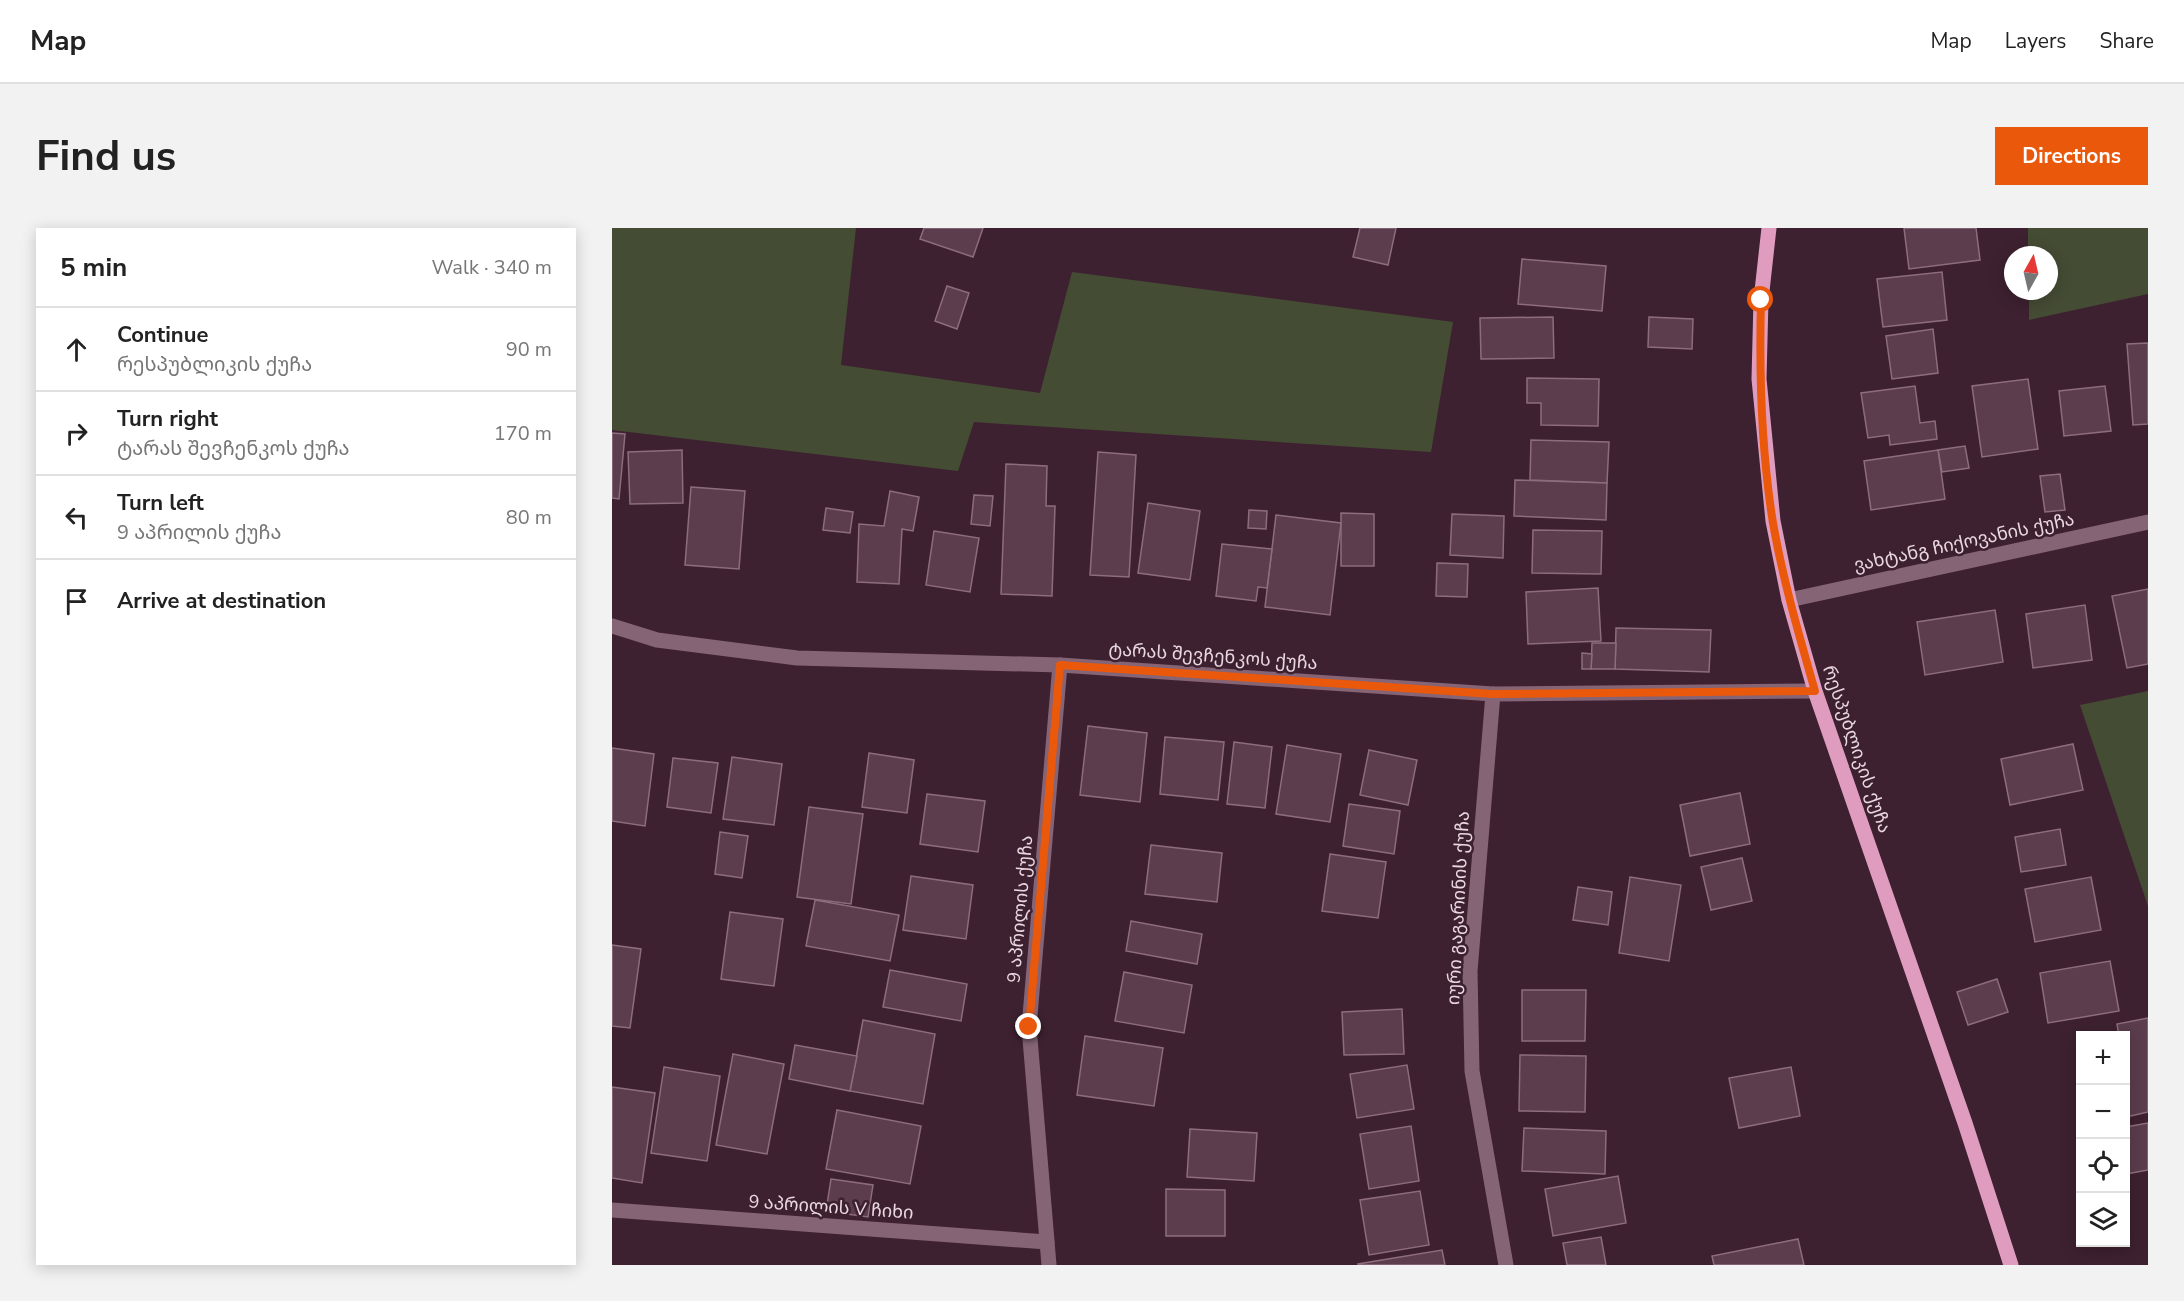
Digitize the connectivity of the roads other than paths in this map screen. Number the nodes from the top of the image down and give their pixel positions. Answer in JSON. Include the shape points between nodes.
{"nodes":[{"id":1,"x":1769,"y":228,"type":"edge"},
{"id":2,"x":2148,"y":522,"type":"edge"},
{"id":3,"x":1789,"y":600,"type":"junction"},
{"id":4,"x":612,"y":626,"type":"edge"},
{"id":5,"x":1060,"y":665,"type":"junction"},
{"id":6,"x":1815,"y":691,"type":"junction"},
{"id":7,"x":1492,"y":694,"type":"junction"},
{"id":8,"x":612,"y":1210,"type":"edge"},
{"id":9,"x":1047,"y":1242,"type":"junction"},
{"id":10,"x":1049,"y":1265,"type":"edge"},
{"id":11,"x":1506,"y":1265,"type":"edge"},
{"id":12,"x":2011,"y":1265,"type":"edge"}],
"edges":[{"from":1,"to":3,"type":"main road","name":"რესპუბლიკის ქუჩა","via":[[1761,300],[1759,379],[1773,521]]},
{"from":2,"to":3,"type":"street","name":"ვახტანგ ჩიქოვანის ქუჩა"},
{"from":3,"to":6,"type":"main road","name":"რესპუბლიკის ქუჩა"},
{"from":4,"to":5,"type":"street","name":"ტარას შევჩენკოს ქუჩა","via":[[657,640],[797,658]]},
{"from":5,"to":7,"type":"street","name":"ტარას შევჩენკოს ქუჩა"},
{"from":5,"to":9,"type":"street","name":"9 აპრილის ქუჩა","via":[[1029,1027]]},
{"from":6,"to":7,"type":"street","name":"ტარას შევჩენკოს ქუჩა"},
{"from":6,"to":12,"type":"main road","name":"რესპუბლიკის ქუჩა"},
{"from":7,"to":11,"type":"street","name":"იური გაგარინის ქუჩა","via":[[1470,971],[1472,1071]]},
{"from":8,"to":9,"type":"street","name":"9 აპრილის V ჩიხი"},
{"from":9,"to":10,"type":"street","name":"9 აპრილის ქუჩა"}]}
